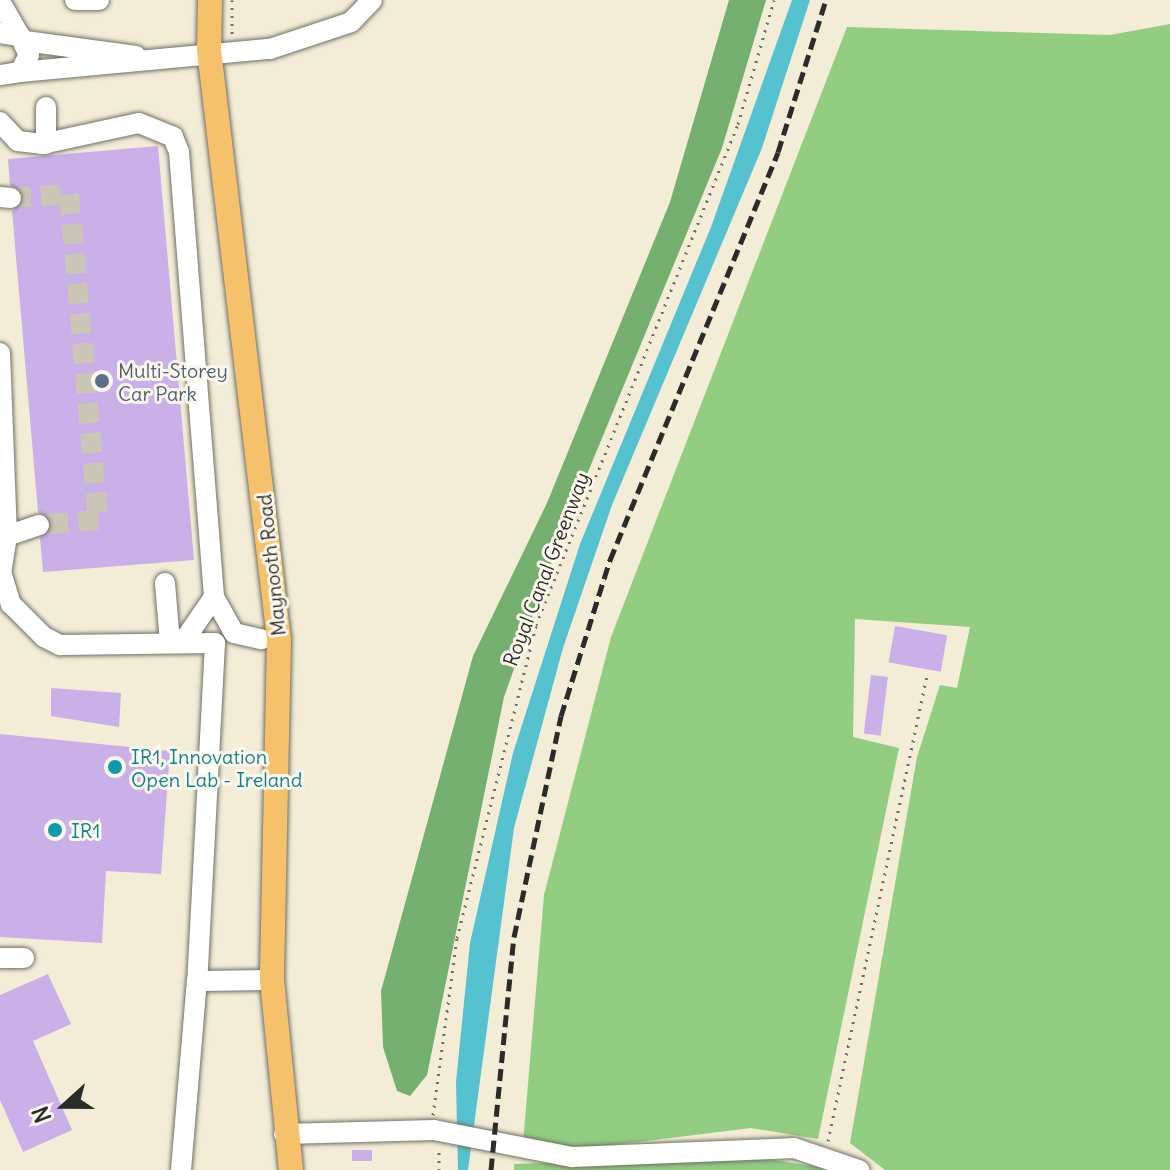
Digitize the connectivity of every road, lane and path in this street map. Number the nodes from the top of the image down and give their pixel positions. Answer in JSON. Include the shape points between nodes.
{"nodes":[{"id":1,"x":75,"y":0,"type":"edge"},
{"id":2,"x":99,"y":0,"type":"edge"},
{"id":3,"x":210,"y":0,"type":"edge"},
{"id":4,"x":372,"y":0,"type":"edge"},
{"id":5,"x":774,"y":0,"type":"edge"},
{"id":6,"x":10,"y":19,"type":"edge"},
{"id":7,"x":209,"y":50,"type":"junction"},
{"id":8,"x":142,"y":57,"type":"junction"},
{"id":9,"x":8,"y":78,"type":"edge"},
{"id":10,"x":46,"y":107,"type":"dead end"},
{"id":11,"x":0,"y":122,"type":"edge"},
{"id":12,"x":46,"y":144,"type":"junction"},
{"id":13,"x":0,"y":353,"type":"edge"},
{"id":14,"x":39,"y":525,"type":"tunnel mouth"},
{"id":15,"x":7,"y":536,"type":"junction"},
{"id":16,"x":165,"y":583,"type":"dead end"},
{"id":17,"x":214,"y":597,"type":"junction"},
{"id":18,"x":177,"y":642,"type":"junction"},
{"id":19,"x":215,"y":643,"type":"junction"},
{"id":20,"x":927,"y":676,"type":"dead end"},
{"id":21,"x":0,"y":958,"type":"edge"},
{"id":22,"x":24,"y":958,"type":"dead end"},
{"id":23,"x":272,"y":980,"type":"junction"},
{"id":24,"x":197,"y":981,"type":"junction"},
{"id":25,"x":442,"y":1131,"type":"junction"},
{"id":26,"x":284,"y":1134,"type":"junction"},
{"id":27,"x":825,"y":1154,"type":"junction"},
{"id":28,"x":181,"y":1170,"type":"edge"},
{"id":29,"x":291,"y":1170,"type":"edge"},
{"id":30,"x":439,"y":1170,"type":"edge"},
{"id":31,"x":859,"y":1170,"type":"edge"}],
"edges":[{"from":1,"to":2,"type":"street"},
{"from":3,"to":7,"type":"main road","name":"Maynooth Road"},
{"from":4,"to":7,"type":"street","via":[[351,22],[270,49]]},
{"from":5,"to":25,"type":"path","name":"Royal Canal Greenway","via":[[738,124],[536,625],[508,715],[457,938]]},
{"from":6,"to":8,"type":"street"},
{"from":6,"to":9,"type":"street","via":[[29,55]]},
{"from":7,"to":8,"type":"street"},
{"from":7,"to":23,"type":"main road","name":"Maynooth Road","via":[[279,640]]},
{"from":8,"to":9,"type":"street","via":[[95,70]]},
{"from":10,"to":12,"type":"street"},
{"from":11,"to":12,"type":"street","via":[[18,141]]},
{"from":12,"to":17,"type":"street","via":[[139,123],[173,137],[186,194]]},
{"from":13,"to":15,"type":"street"},
{"from":14,"to":15,"type":"street"},
{"from":15,"to":18,"type":"street","via":[[0,552],[5,589],[44,637],[60,645]]},
{"from":16,"to":18,"type":"street"},
{"from":17,"to":18,"type":"street"},
{"from":17,"to":19,"type":"street","via":[[234,633],[265,639]]},
{"from":18,"to":19,"type":"street"},
{"from":19,"to":24,"type":"street"},
{"from":20,"to":27,"type":"path"},
{"from":21,"to":22,"type":"street"},
{"from":23,"to":24,"type":"street"},
{"from":23,"to":26,"type":"main road","name":"Maynooth Road"},
{"from":24,"to":28,"type":"street"},
{"from":25,"to":26,"type":"street"},
{"from":25,"to":27,"type":"street","via":[[572,1157],[767,1147]]},
{"from":25,"to":30,"type":"path","name":"Royal Canal Greenway"},
{"from":26,"to":29,"type":"main road","name":"Maynooth Road"},
{"from":27,"to":31,"type":"street"}]}
